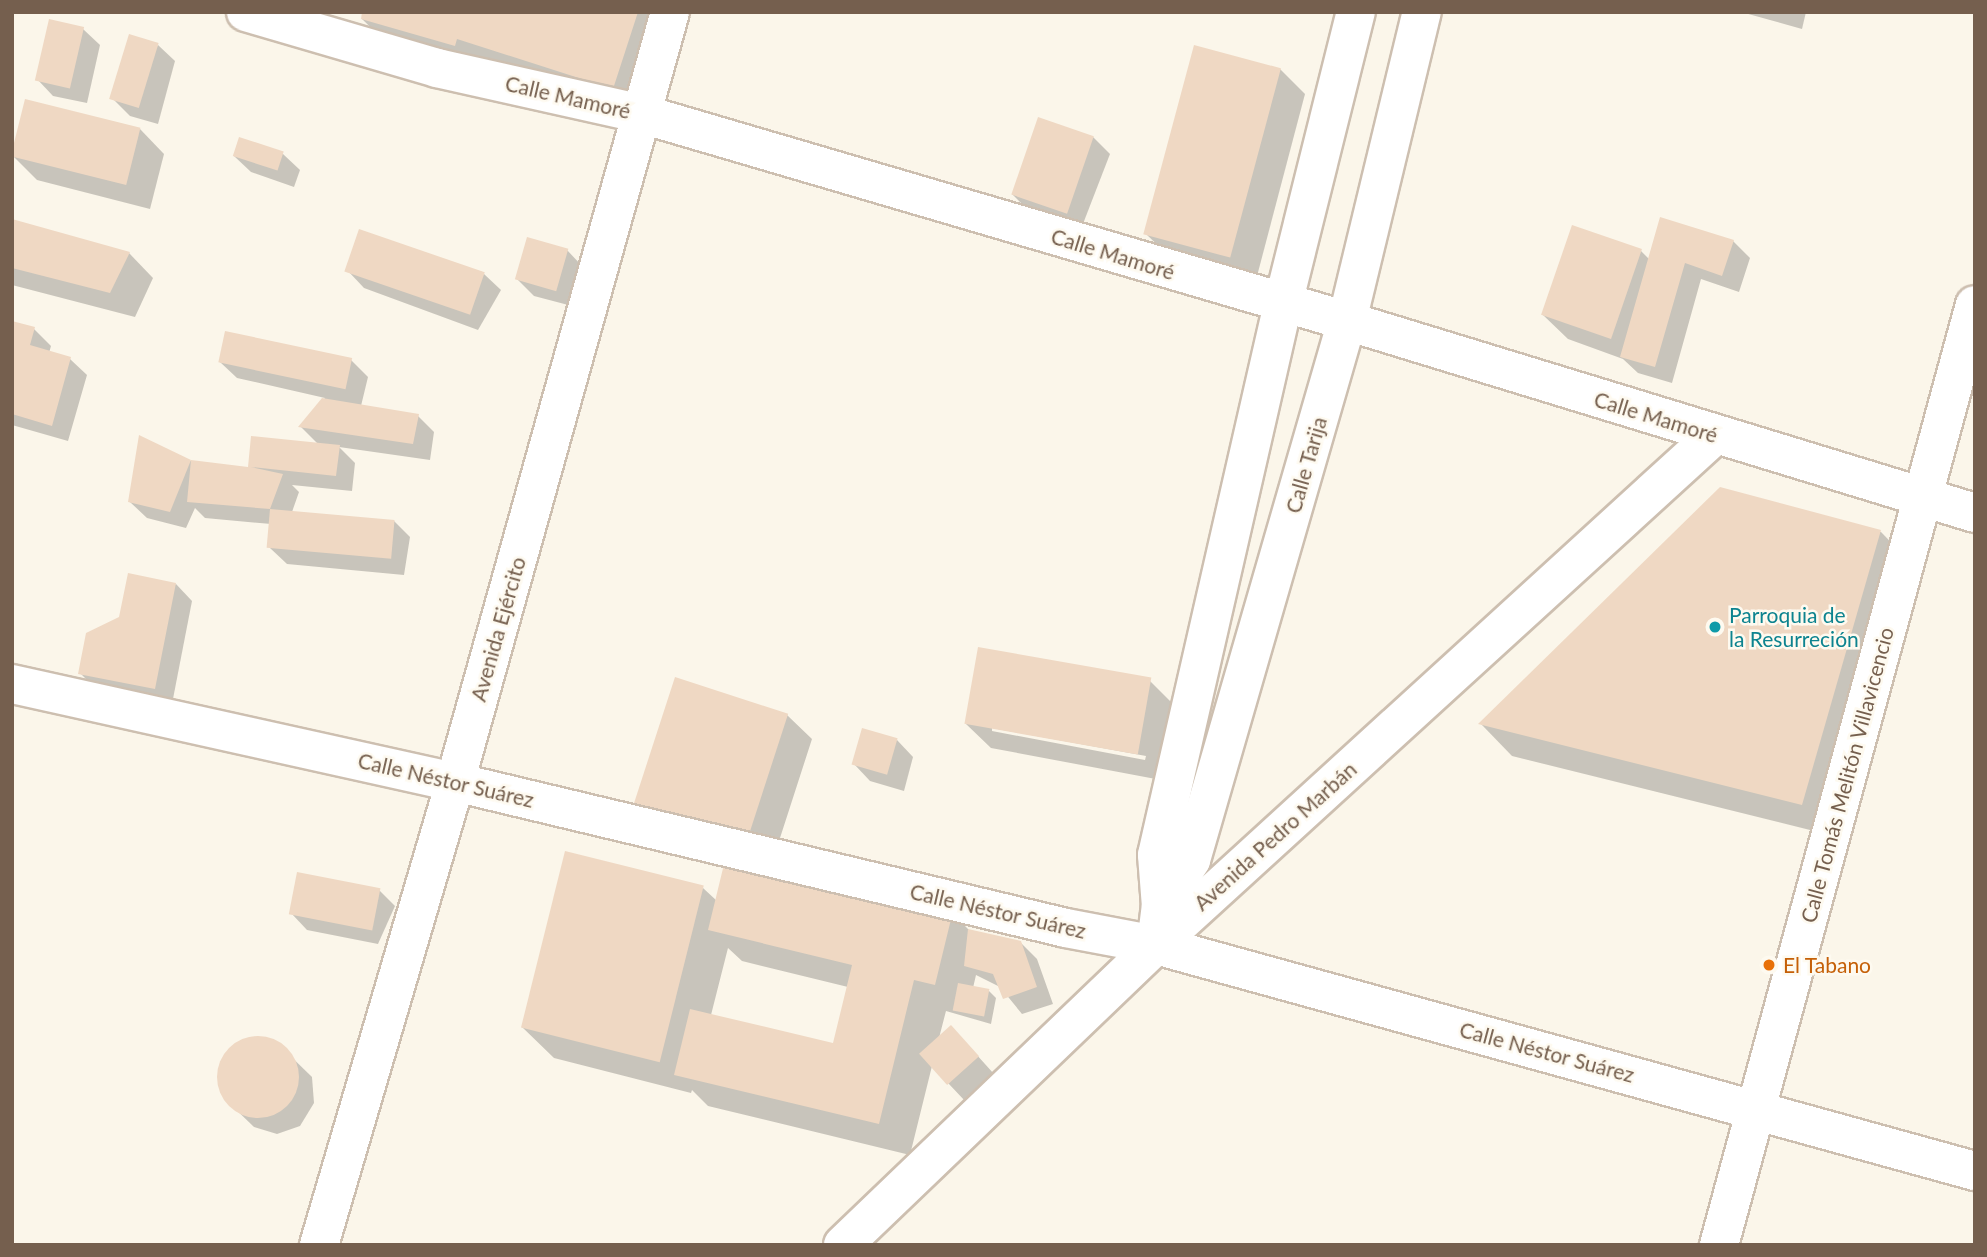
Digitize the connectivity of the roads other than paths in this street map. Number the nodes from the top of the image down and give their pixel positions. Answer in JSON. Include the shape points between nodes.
{"nodes":[{"id":1,"x":246,"y":12,"type":"edge"},
{"id":2,"x":670,"y":12,"type":"edge"},
{"id":3,"x":1356,"y":12,"type":"edge"},
{"id":4,"x":1422,"y":12,"type":"edge"},
{"id":5,"x":642,"y":114,"type":"junction"},
{"id":6,"x":1283,"y":304,"type":"junction"},
{"id":7,"x":1975,"y":304,"type":"edge"},
{"id":8,"x":1347,"y":321,"type":"junction"},
{"id":9,"x":1715,"y":435,"type":"junction"},
{"id":10,"x":1921,"y":498,"type":"junction"},
{"id":11,"x":1975,"y":513,"type":"edge"},
{"id":12,"x":12,"y":684,"type":"edge"},
{"id":13,"x":455,"y":782,"type":"junction"},
{"id":14,"x":1161,"y":907,"type":"junction"},
{"id":15,"x":1156,"y":945,"type":"junction"},
{"id":16,"x":1757,"y":1110,"type":"junction"},
{"id":17,"x":1975,"y":1171,"type":"edge"},
{"id":18,"x":319,"y":1245,"type":"edge"},
{"id":19,"x":843,"y":1245,"type":"edge"},
{"id":20,"x":1719,"y":1245,"type":"edge"}],
"edges":[{"from":1,"to":5,"type":"street","name":"Calle Mamoré","via":[[437,68]]},
{"from":2,"to":5,"type":"street","name":"Avenida Ejército"},
{"from":3,"to":6,"type":"street","name":"Calle Tarija"},
{"from":4,"to":8,"type":"street","name":"Calle Tarija"},
{"from":5,"to":6,"type":"street","name":"Calle Mamoré"},
{"from":5,"to":13,"type":"street","name":"Avenida Ejército"},
{"from":6,"to":8,"type":"street","name":"Calle Mamoré"},
{"from":6,"to":14,"type":"street","name":"Calle Tarija","via":[[1157,855]]},
{"from":7,"to":10,"type":"street","name":"Calle Tomás Melitón Villavicencio"},
{"from":8,"to":9,"type":"street","name":"Calle Mamoré"},
{"from":8,"to":14,"type":"street","name":"Calle Tarija","via":[[1191,860]]},
{"from":9,"to":10,"type":"street","name":"Calle Mamoré"},
{"from":9,"to":15,"type":"street","name":"Avenida Pedro Marbán"},
{"from":10,"to":11,"type":"street","name":"Calle Mamoré"},
{"from":10,"to":16,"type":"street","name":"Calle Tomás Melitón Villavicencio"},
{"from":12,"to":13,"type":"street","name":"Calle Néstor Suárez"},
{"from":13,"to":15,"type":"street","name":"Calle Néstor Suárez","via":[[1066,928]]},
{"from":13,"to":18,"type":"street","name":"Avenida Ejército"},
{"from":14,"to":15,"type":"street","name":"Calle Tarija"},
{"from":15,"to":16,"type":"street","name":"Calle Néstor Suárez"},
{"from":15,"to":19,"type":"street","name":"Avenida Pedro Marbán"},
{"from":16,"to":17,"type":"street","name":"Calle Néstor Suárez"},
{"from":16,"to":20,"type":"street","name":"Calle Tomás Melitón Villavicencio"}]}
